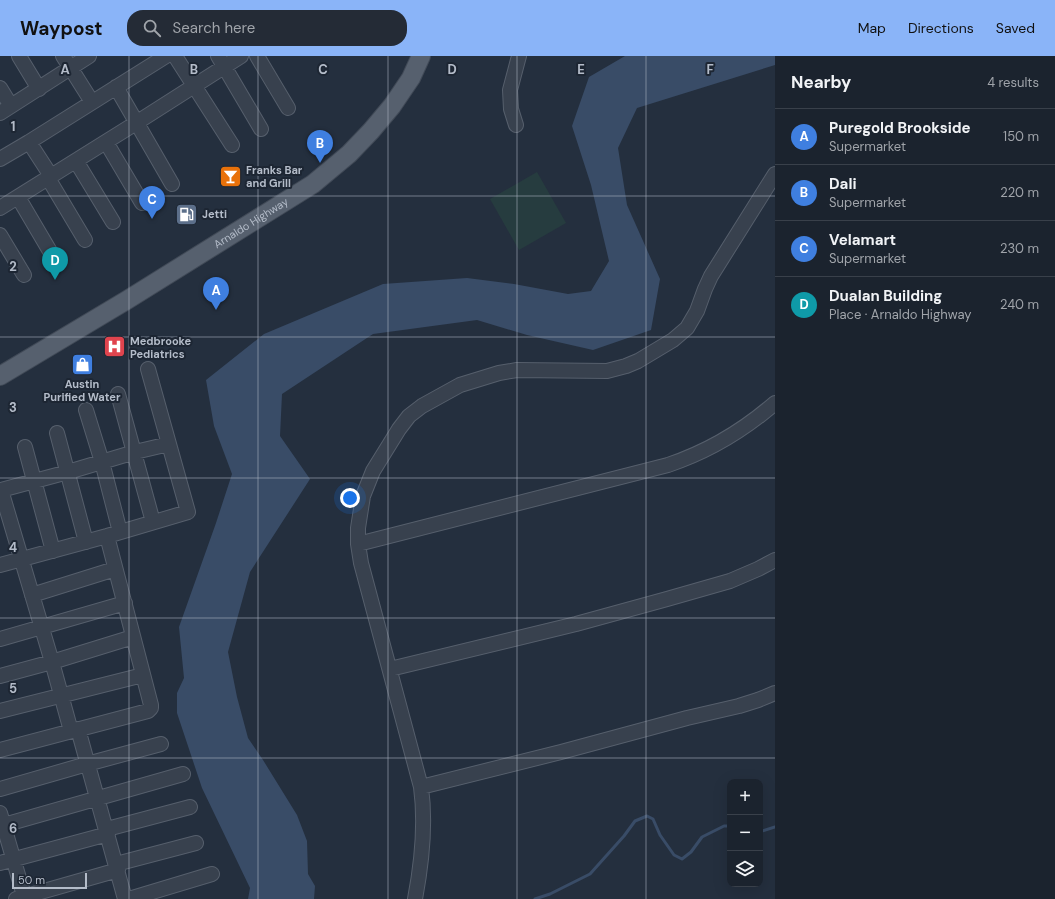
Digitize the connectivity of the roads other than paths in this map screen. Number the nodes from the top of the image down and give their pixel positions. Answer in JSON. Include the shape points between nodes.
{"nodes":[{"id":1,"x":19,"y":56,"type":"edge"},
{"id":2,"x":89,"y":56,"type":"edge"},
{"id":3,"x":166,"y":56,"type":"edge"},
{"id":4,"x":175,"y":56,"type":"edge"},
{"id":5,"x":241,"y":56,"type":"edge"},
{"id":6,"x":257,"y":56,"type":"edge"},
{"id":7,"x":421,"y":56,"type":"edge"},
{"id":8,"x":519,"y":56,"type":"edge"},
{"id":9,"x":221,"y":61,"type":"edge"},
{"id":10,"x":67,"y":62,"type":"edge"},
{"id":11,"x":193,"y":86,"type":"junction"},
{"id":12,"x":116,"y":87,"type":"junction"},
{"id":13,"x":0,"y":88,"type":"edge"},
{"id":14,"x":39,"y":89,"type":"junction"},
{"id":15,"x":92,"y":102,"type":"junction"},
{"id":16,"x":288,"y":108,"type":"dead end"},
{"id":17,"x":6,"y":110,"type":"edge"},
{"id":18,"x":136,"y":123,"type":"junction"},
{"id":19,"x":516,"y":125,"type":"dead end"},
{"id":20,"x":261,"y":129,"type":"dead end"},
{"id":21,"x":29,"y":142,"type":"junction"},
{"id":22,"x":106,"y":142,"type":"junction"},
{"id":23,"x":232,"y":145,"type":"dead end"},
{"id":24,"x":0,"y":159,"type":"edge"},
{"id":25,"x":76,"y":161,"type":"junction"},
{"id":26,"x":775,"y":174,"type":"edge"},
{"id":27,"x":49,"y":177,"type":"junction"},
{"id":28,"x":172,"y":184,"type":"dead end"},
{"id":29,"x":18,"y":197,"type":"junction"},
{"id":30,"x":142,"y":203,"type":"dead end"},
{"id":31,"x":0,"y":208,"type":"edge"},
{"id":32,"x":113,"y":222,"type":"dead end"},
{"id":33,"x":0,"y":235,"type":"edge"},
{"id":34,"x":85,"y":240,"type":"dead end"},
{"id":35,"x":51,"y":253,"type":"dead end"},
{"id":36,"x":24,"y":275,"type":"dead end"},
{"id":37,"x":127,"y":300,"type":"junction"},
{"id":38,"x":148,"y":369,"type":"dead end"},
{"id":39,"x":0,"y":376,"type":"edge"},
{"id":40,"x":0,"y":387,"type":"edge"},
{"id":41,"x":118,"y":394,"type":"dead end"},
{"id":42,"x":775,"y":403,"type":"edge"},
{"id":43,"x":86,"y":410,"type":"dead end"},
{"id":44,"x":57,"y":432,"type":"dead end"},
{"id":45,"x":169,"y":444,"type":"junction"},
{"id":46,"x":25,"y":447,"type":"dead end"},
{"id":47,"x":135,"y":452,"type":"junction"},
{"id":48,"x":102,"y":462,"type":"junction"},
{"id":49,"x":68,"y":472,"type":"junction"},
{"id":50,"x":34,"y":481,"type":"junction"},
{"id":51,"x":153,"y":522,"type":"junction"},
{"id":52,"x":120,"y":532,"type":"junction"},
{"id":53,"x":107,"y":536,"type":"junction"},
{"id":54,"x":86,"y":542,"type":"junction"},
{"id":55,"x":358,"y":544,"type":"junction"},
{"id":56,"x":53,"y":550,"type":"junction"},
{"id":57,"x":22,"y":559,"type":"junction"},
{"id":58,"x":775,"y":560,"type":"edge"},
{"id":59,"x":0,"y":565,"type":"edge"},
{"id":60,"x":116,"y":570,"type":"junction"},
{"id":61,"x":32,"y":595,"type":"junction"},
{"id":62,"x":125,"y":603,"type":"junction"},
{"id":63,"x":42,"y":628,"type":"junction"},
{"id":64,"x":133,"y":637,"type":"junction"},
{"id":65,"x":0,"y":639,"type":"edge"},
{"id":66,"x":52,"y":662,"type":"junction"},
{"id":67,"x":390,"y":669,"type":"junction"},
{"id":68,"x":143,"y":675,"type":"junction"},
{"id":69,"x":0,"y":676,"type":"edge"},
{"id":70,"x":775,"y":693,"type":"edge"},
{"id":71,"x":62,"y":696,"type":"junction"},
{"id":72,"x":0,"y":711,"type":"edge"},
{"id":73,"x":75,"y":730,"type":"junction"},
{"id":74,"x":160,"y":744,"type":"dead end"},
{"id":75,"x":0,"y":750,"type":"edge"},
{"id":76,"x":87,"y":764,"type":"junction"},
{"id":77,"x":183,"y":774,"type":"dead end"},
{"id":78,"x":421,"y":787,"type":"junction"},
{"id":79,"x":0,"y":789,"type":"edge"},
{"id":80,"x":98,"y":798,"type":"junction"},
{"id":81,"x":190,"y":807,"type":"dead end"},
{"id":82,"x":1,"y":822,"type":"edge"},
{"id":83,"x":107,"y":831,"type":"junction"},
{"id":84,"x":196,"y":843,"type":"dead end"},
{"id":85,"x":7,"y":861,"type":"edge"},
{"id":86,"x":117,"y":867,"type":"junction"},
{"id":87,"x":212,"y":874,"type":"dead end"},
{"id":88,"x":22,"y":898,"type":"edge"},
{"id":89,"x":126,"y":899,"type":"edge"},
{"id":90,"x":129,"y":899,"type":"edge"},
{"id":91,"x":415,"y":899,"type":"edge"}],
"edges":[{"from":1,"to":14,"type":"street"},
{"from":2,"to":10,"type":"street"},
{"from":3,"to":12,"type":"street"},
{"from":4,"to":11,"type":"street"},
{"from":5,"to":9,"type":"street"},
{"from":6,"to":16,"type":"street"},
{"from":7,"to":37,"type":"main road","name":"Arnaldo Highway","via":[[411,78],[392,106],[349,154],[314,184]]},
{"from":8,"to":19,"type":"street","via":[[510,90],[511,109]]},
{"from":9,"to":11,"type":"street"},
{"from":9,"to":20,"type":"street"},
{"from":10,"to":14,"type":"street"},
{"from":10,"to":15,"type":"street"},
{"from":11,"to":18,"type":"street"},
{"from":11,"to":23,"type":"street"},
{"from":12,"to":15,"type":"street"},
{"from":12,"to":18,"type":"street"},
{"from":13,"to":17,"type":"street"},
{"from":14,"to":17,"type":"street"},
{"from":15,"to":21,"type":"street"},
{"from":18,"to":22,"type":"street"},
{"from":18,"to":28,"type":"street"},
{"from":21,"to":24,"type":"street"},
{"from":21,"to":27,"type":"street"},
{"from":22,"to":25,"type":"street"},
{"from":22,"to":30,"type":"street"},
{"from":25,"to":27,"type":"street"},
{"from":25,"to":32,"type":"street"},
{"from":26,"to":55,"type":"street","via":[[709,280],[694,318],[673,340],[638,361],[607,371],[517,370],[481,378],[460,385],[409,416],[376,465],[368,483],[361,506]]},
{"from":27,"to":29,"type":"street"},
{"from":27,"to":34,"type":"street"},
{"from":29,"to":31,"type":"street"},
{"from":29,"to":35,"type":"street"},
{"from":33,"to":36,"type":"street"},
{"from":37,"to":39,"type":"main road","name":"Arnaldo Highway"},
{"from":37,"to":40,"type":"main road","name":"Arnaldo Highway"},
{"from":38,"to":45,"type":"street"},
{"from":41,"to":47,"type":"street"},
{"from":42,"to":55,"type":"street","via":[[723,440],[680,461]]},
{"from":43,"to":48,"type":"street"},
{"from":44,"to":49,"type":"street"},
{"from":45,"to":47,"type":"street"},
{"from":45,"to":51,"type":"street","via":[[188,512]]},
{"from":46,"to":50,"type":"street"},
{"from":47,"to":48,"type":"street"},
{"from":47,"to":51,"type":"street"},
{"from":48,"to":49,"type":"street"},
{"from":48,"to":52,"type":"street"},
{"from":49,"to":50,"type":"street"},
{"from":49,"to":54,"type":"street"},
{"from":50,"to":56,"type":"street"},
{"from":50,"to":57,"type":"street","via":[[1,490]]},
{"from":51,"to":52,"type":"street"},
{"from":52,"to":53,"type":"street"},
{"from":53,"to":54,"type":"street"},
{"from":53,"to":60,"type":"street"},
{"from":54,"to":56,"type":"street"},
{"from":55,"to":67,"type":"street","via":[[361,564]]},
{"from":56,"to":57,"type":"street"},
{"from":57,"to":59,"type":"street"},
{"from":57,"to":61,"type":"street"},
{"from":58,"to":67,"type":"street","via":[[730,581],[667,599]]},
{"from":60,"to":61,"type":"street"},
{"from":60,"to":62,"type":"street"},
{"from":61,"to":63,"type":"street"},
{"from":62,"to":63,"type":"street"},
{"from":62,"to":64,"type":"street"},
{"from":63,"to":65,"type":"street"},
{"from":63,"to":66,"type":"street"},
{"from":64,"to":66,"type":"street"},
{"from":64,"to":68,"type":"street"},
{"from":66,"to":69,"type":"street"},
{"from":66,"to":71,"type":"street"},
{"from":67,"to":78,"type":"street"},
{"from":68,"to":71,"type":"street"},
{"from":68,"to":73,"type":"street","via":[[151,705],[148,711]]},
{"from":70,"to":78,"type":"street","via":[[739,706]]},
{"from":71,"to":72,"type":"street"},
{"from":71,"to":73,"type":"street"},
{"from":73,"to":75,"type":"street"},
{"from":73,"to":76,"type":"street"},
{"from":74,"to":76,"type":"street"},
{"from":76,"to":79,"type":"street"},
{"from":76,"to":80,"type":"street"},
{"from":77,"to":80,"type":"street"},
{"from":78,"to":91,"type":"street","via":[[424,825]]},
{"from":80,"to":82,"type":"street"},
{"from":80,"to":83,"type":"street"},
{"from":81,"to":83,"type":"street"},
{"from":82,"to":85,"type":"street"},
{"from":83,"to":85,"type":"street"},
{"from":83,"to":86,"type":"street"},
{"from":84,"to":86,"type":"street"},
{"from":85,"to":88,"type":"street"},
{"from":86,"to":88,"type":"street"},
{"from":86,"to":89,"type":"street"},
{"from":87,"to":90,"type":"street"}]}
